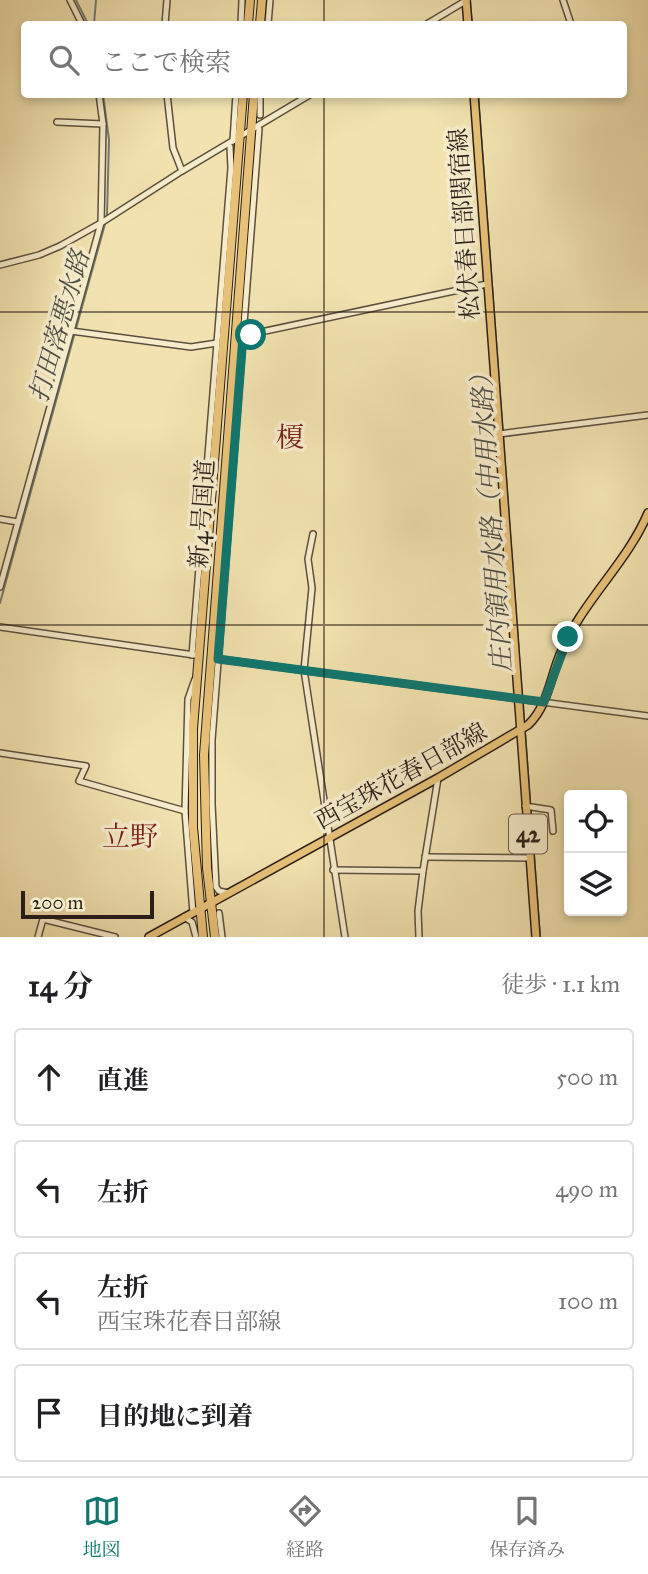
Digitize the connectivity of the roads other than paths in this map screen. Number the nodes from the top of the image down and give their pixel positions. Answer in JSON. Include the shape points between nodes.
{"nodes":[{"id":1,"x":70,"y":0,"type":"edge"},
{"id":2,"x":167,"y":0,"type":"edge"},
{"id":3,"x":243,"y":0,"type":"edge"},
{"id":4,"x":250,"y":0,"type":"edge"},
{"id":5,"x":262,"y":0,"type":"edge"},
{"id":6,"x":270,"y":0,"type":"edge"},
{"id":7,"x":466,"y":0,"type":"edge"},
{"id":8,"x":563,"y":0,"type":"edge"},
{"id":9,"x":80,"y":21,"type":"edge"},
{"id":10,"x":165,"y":21,"type":"edge"},
{"id":11,"x":241,"y":21,"type":"edge"},
{"id":12,"x":248,"y":21,"type":"edge"},
{"id":13,"x":260,"y":21,"type":"edge"},
{"id":14,"x":268,"y":21,"type":"edge"},
{"id":15,"x":432,"y":21,"type":"edge"},
{"id":16,"x":468,"y":21,"type":"edge"},
{"id":17,"x":569,"y":21,"type":"edge"},
{"id":18,"x":100,"y":98,"type":"edge"},
{"id":19,"x":167,"y":98,"type":"edge"},
{"id":20,"x":236,"y":98,"type":"edge"},
{"id":21,"x":242,"y":98,"type":"edge"},
{"id":22,"x":254,"y":98,"type":"edge"},
{"id":23,"x":260,"y":98,"type":"edge"},
{"id":24,"x":305,"y":98,"type":"edge"},
{"id":25,"x":474,"y":98,"type":"edge"},
{"id":26,"x":260,"y":115,"type":"dead end"},
{"id":27,"x":57,"y":122,"type":"dead end"},
{"id":28,"x":103,"y":124,"type":"junction"},
{"id":29,"x":256,"y":130,"type":"junction"},
{"id":30,"x":234,"y":142,"type":"junction"},
{"id":31,"x":182,"y":171,"type":"junction"},
{"id":32,"x":233,"y":176,"type":"junction"},
{"id":33,"x":102,"y":223,"type":"junction"},
{"id":34,"x":0,"y":265,"type":"edge"},
{"id":35,"x":487,"y":284,"type":"junction"},
{"id":36,"x":71,"y":331,"type":"junction"},
{"id":37,"x":239,"y":337,"type":"junction"},
{"id":38,"x":220,"y":343,"type":"junction"},
{"id":39,"x":648,"y":415,"type":"edge"},
{"id":40,"x":499,"y":435,"type":"junction"},
{"id":41,"x":648,"y":513,"type":"edge"},
{"id":42,"x":0,"y":519,"type":"edge"},
{"id":43,"x":18,"y":522,"type":"junction"},
{"id":44,"x":313,"y":534,"type":"dead end"},
{"id":45,"x":0,"y":587,"type":"edge"},
{"id":46,"x":0,"y":627,"type":"edge"},
{"id":47,"x":195,"y":655,"type":"junction"},
{"id":48,"x":214,"y":659,"type":"junction"},
{"id":49,"x":304,"y":670,"type":"junction"},
{"id":50,"x":197,"y":674,"type":"junction"},
{"id":51,"x":517,"y":700,"type":"junction"},
{"id":52,"x":544,"y":702,"type":"junction"},
{"id":53,"x":648,"y":716,"type":"edge"},
{"id":54,"x":519,"y":732,"type":"junction"},
{"id":55,"x":0,"y":753,"type":"edge"},
{"id":56,"x":438,"y":778,"type":"junction"},
{"id":57,"x":526,"y":806,"type":"junction"},
{"id":58,"x":185,"y":811,"type":"junction"},
{"id":59,"x":553,"y":831,"type":"dead end"},
{"id":60,"x":329,"y":838,"type":"junction"},
{"id":61,"x":425,"y":857,"type":"junction"},
{"id":62,"x":530,"y":858,"type":"junction"},
{"id":63,"x":333,"y":870,"type":"junction"},
{"id":64,"x":423,"y":871,"type":"junction"},
{"id":65,"x":194,"y":884,"type":"junction"},
{"id":66,"x":228,"y":893,"type":"junction"},
{"id":67,"x":211,"y":902,"type":"junction"},
{"id":68,"x":196,"y":911,"type":"junction"},
{"id":69,"x":219,"y":913,"type":"dead end"},
{"id":70,"x":184,"y":918,"type":"junction"},
{"id":71,"x":217,"y":926,"type":"junction"},
{"id":72,"x":38,"y":937,"type":"edge"},
{"id":73,"x":115,"y":937,"type":"edge"},
{"id":74,"x":149,"y":937,"type":"edge"},
{"id":75,"x":196,"y":937,"type":"edge"},
{"id":76,"x":203,"y":937,"type":"edge"},
{"id":77,"x":215,"y":937,"type":"edge"},
{"id":78,"x":222,"y":937,"type":"edge"},
{"id":79,"x":345,"y":937,"type":"edge"},
{"id":80,"x":419,"y":937,"type":"edge"},
{"id":81,"x":536,"y":937,"type":"edge"}],
"edges":[{"from":1,"to":9,"type":"street"},
{"from":2,"to":10,"type":"street"},
{"from":3,"to":11,"type":"street"},
{"from":4,"to":12,"type":"highway"},
{"from":5,"to":13,"type":"highway"},
{"from":6,"to":14,"type":"street"},
{"from":7,"to":15,"type":"street"},
{"from":7,"to":16,"type":"main road"},
{"from":8,"to":17,"type":"street"},
{"from":18,"to":28,"type":"street"},
{"from":19,"to":31,"type":"street","via":[[173,148]]},
{"from":20,"to":30,"type":"street"},
{"from":21,"to":30,"type":"highway","name":"新4号国道"},
{"from":22,"to":29,"type":"highway","name":"新4号国道"},
{"from":23,"to":26,"type":"street"},
{"from":24,"to":29,"type":"street"},
{"from":25,"to":35,"type":"main road","name":"松伏春日部関宿線","number":"42"},
{"from":27,"to":28,"type":"street"},
{"from":28,"to":33,"type":"street"},
{"from":29,"to":30,"type":"street"},
{"from":29,"to":37,"type":"highway","name":"新4号国道"},
{"from":30,"to":31,"type":"street"},
{"from":30,"to":32,"type":"highway","name":"新4号国道"},
{"from":30,"to":32,"type":"street"},
{"from":31,"to":33,"type":"street"},
{"from":32,"to":38,"type":"highway","name":"新4号国道"},
{"from":33,"to":34,"type":"street","via":[[38,256]]},
{"from":33,"to":36,"type":"street"},
{"from":35,"to":37,"type":"street"},
{"from":35,"to":40,"type":"main road","name":"松伏春日部関宿線","number":"42"},
{"from":36,"to":38,"type":"street","via":[[191,347]]},
{"from":36,"to":43,"type":"street"},
{"from":37,"to":48,"type":"highway","name":"新4号国道"},
{"from":38,"to":47,"type":"highway","name":"新4号国道"},
{"from":39,"to":40,"type":"street"},
{"from":40,"to":51,"type":"main road","name":"松伏春日部関宿線","number":"42"},
{"from":41,"to":52,"type":"main road","name":"西宝珠花春日部線","via":[[632,546],[568,637]]},
{"from":42,"to":43,"type":"street"},
{"from":43,"to":45,"type":"street"},
{"from":44,"to":49,"type":"street"},
{"from":46,"to":47,"type":"street"},
{"from":47,"to":50,"type":"highway","name":"新4号国道"},
{"from":48,"to":49,"type":"street"},
{"from":48,"to":66,"type":"street","via":[[213,850],[216,887]]},
{"from":48,"to":67,"type":"highway","name":"新4号国道","via":[[204,783]]},
{"from":49,"to":51,"type":"street"},
{"from":49,"to":60,"type":"street"},
{"from":50,"to":58,"type":"street","via":[[188,699]]},
{"from":50,"to":65,"type":"highway","name":"新4号国道"},
{"from":51,"to":52,"type":"street"},
{"from":51,"to":54,"type":"main road","name":"松伏春日部関宿線","number":"42"},
{"from":52,"to":53,"type":"street"},
{"from":52,"to":54,"type":"main road","name":"西宝珠花春日部線"},
{"from":54,"to":56,"type":"main road","name":"西宝珠花春日部線"},
{"from":54,"to":57,"type":"main road","name":"松伏春日部関宿線","number":"42"},
{"from":55,"to":58,"type":"street","via":[[86,766],[79,781]]},
{"from":56,"to":60,"type":"main road","name":"西宝珠花春日部線"},
{"from":56,"to":61,"type":"street"},
{"from":57,"to":59,"type":"street","via":[[551,810]]},
{"from":57,"to":62,"type":"main road","name":"松伏春日部関宿線","number":"42"},
{"from":58,"to":65,"type":"street"},
{"from":60,"to":63,"type":"street"},
{"from":60,"to":66,"type":"main road","name":"西宝珠花春日部線"},
{"from":61,"to":62,"type":"street"},
{"from":61,"to":64,"type":"street"},
{"from":62,"to":81,"type":"main road","name":"松伏春日部関宿線","number":"42"},
{"from":63,"to":64,"type":"street"},
{"from":63,"to":79,"type":"street"},
{"from":64,"to":80,"type":"street"},
{"from":65,"to":68,"type":"highway","name":"新4号国道"},
{"from":66,"to":67,"type":"main road","name":"西宝珠花春日部線"},
{"from":67,"to":68,"type":"main road","name":"西宝珠花春日部線"},
{"from":67,"to":71,"type":"highway","name":"新4号国道"},
{"from":68,"to":70,"type":"main road","name":"西宝珠花春日部線"},
{"from":68,"to":76,"type":"highway","name":"新4号国道"},
{"from":69,"to":71,"type":"street"},
{"from":70,"to":74,"type":"main road","name":"西宝珠花春日部線"},
{"from":70,"to":75,"type":"street","via":[[192,922]]},
{"from":71,"to":77,"type":"highway","name":"新4号国道"},
{"from":71,"to":78,"type":"street"},
{"from":72,"to":73,"type":"street","via":[[43,919]]}]}
